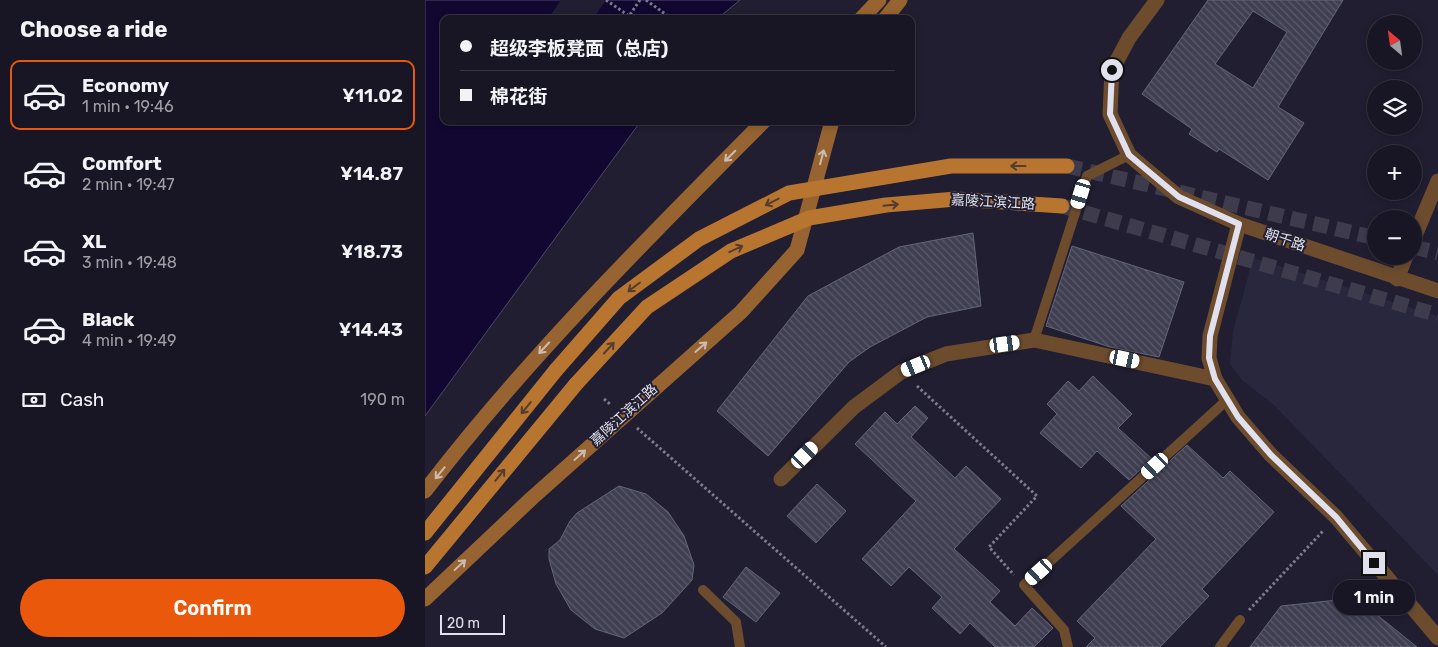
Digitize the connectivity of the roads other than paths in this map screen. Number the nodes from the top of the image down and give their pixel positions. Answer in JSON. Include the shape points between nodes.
{"nodes":[{"id":1,"x":879,"y":0,"type":"edge"},
{"id":2,"x":900,"y":0,"type":"edge"},
{"id":3,"x":1157,"y":0,"type":"edge"},
{"id":4,"x":865,"y":15,"type":"edge"},
{"id":5,"x":888,"y":15,"type":"edge"},
{"id":6,"x":760,"y":125,"type":"edge"},
{"id":7,"x":831,"y":125,"type":"edge"},
{"id":8,"x":1129,"y":155,"type":"junction"},
{"id":9,"x":1067,"y":166,"type":"tunnel mouth"},
{"id":10,"x":1438,"y":181,"type":"edge"},
{"id":11,"x":1062,"y":206,"type":"tunnel mouth"},
{"id":12,"x":1422,"y":219,"type":"edge"},
{"id":13,"x":1239,"y":224,"type":"junction"},
{"id":14,"x":1402,"y":265,"type":"edge"},
{"id":15,"x":1397,"y":279,"type":"junction"},
{"id":16,"x":1438,"y":291,"type":"edge"},
{"id":17,"x":1034,"y":340,"type":"junction"},
{"id":18,"x":1215,"y":379,"type":"junction"},
{"id":19,"x":1227,"y":400,"type":"junction"},
{"id":20,"x":781,"y":479,"type":"dead end"},
{"id":21,"x":425,"y":491,"type":"edge"},
{"id":22,"x":425,"y":533,"type":"edge"},
{"id":23,"x":425,"y":567,"type":"edge"},
{"id":24,"x":703,"y":590,"type":"dead end"},
{"id":25,"x":425,"y":598,"type":"edge"},
{"id":26,"x":1240,"y":620,"type":"road end"},
{"id":27,"x":1438,"y":638,"type":"edge"},
{"id":28,"x":740,"y":647,"type":"edge"},
{"id":29,"x":1068,"y":647,"type":"edge"},
{"id":30,"x":1220,"y":647,"type":"edge"}],
"edges":[{"from":1,"to":4,"type":"main road"},
{"from":2,"to":5,"type":"main road"},
{"from":3,"to":8,"type":"street","name":"朝千路","via":[[1129,38],[1112,70],[1110,114]]},
{"from":6,"to":21,"type":"main road","one_way":true,"via":[[530,362]]},
{"from":25,"to":7,"type":"main road","name":"嘉陵江滨江路","one_way":true,"bridge":true,"via":[[741,312],[797,250]]},
{"from":8,"to":13,"type":"street","name":"朝千路","via":[[1179,197]]},
{"from":8,"to":17,"type":"lane","via":[[1087,176]]},
{"from":9,"to":22,"type":"main road","one_way":true,"bridge":true,"via":[[951,166],[789,194],[699,239],[619,298]]},
{"from":10,"to":12,"type":"street"},
{"from":23,"to":11,"type":"main road","name":"嘉陵江滨江路","one_way":true,"bridge":true,"via":[[576,384],[647,307],[731,251],[809,218],[887,205],[957,199]]},
{"from":13,"to":15,"type":"street","name":"朝千路"},
{"from":13,"to":18,"type":"street","via":[[1210,336],[1209,358]]},
{"from":14,"to":15,"type":"street"},
{"from":15,"to":16,"type":"street","name":"朝千路"},
{"from":17,"to":18,"type":"street"},
{"from":17,"to":20,"type":"street","via":[[946,354],[901,372],[854,408]]},
{"from":18,"to":19,"type":"street"},
{"from":19,"to":27,"type":"street","via":[[1271,455],[1336,517]]},
{"from":19,"to":29,"type":"lane","via":[[1024,585],[1064,630]]},
{"from":24,"to":28,"type":"lane","via":[[735,622]]},
{"from":26,"to":30,"type":"lane"}]}
